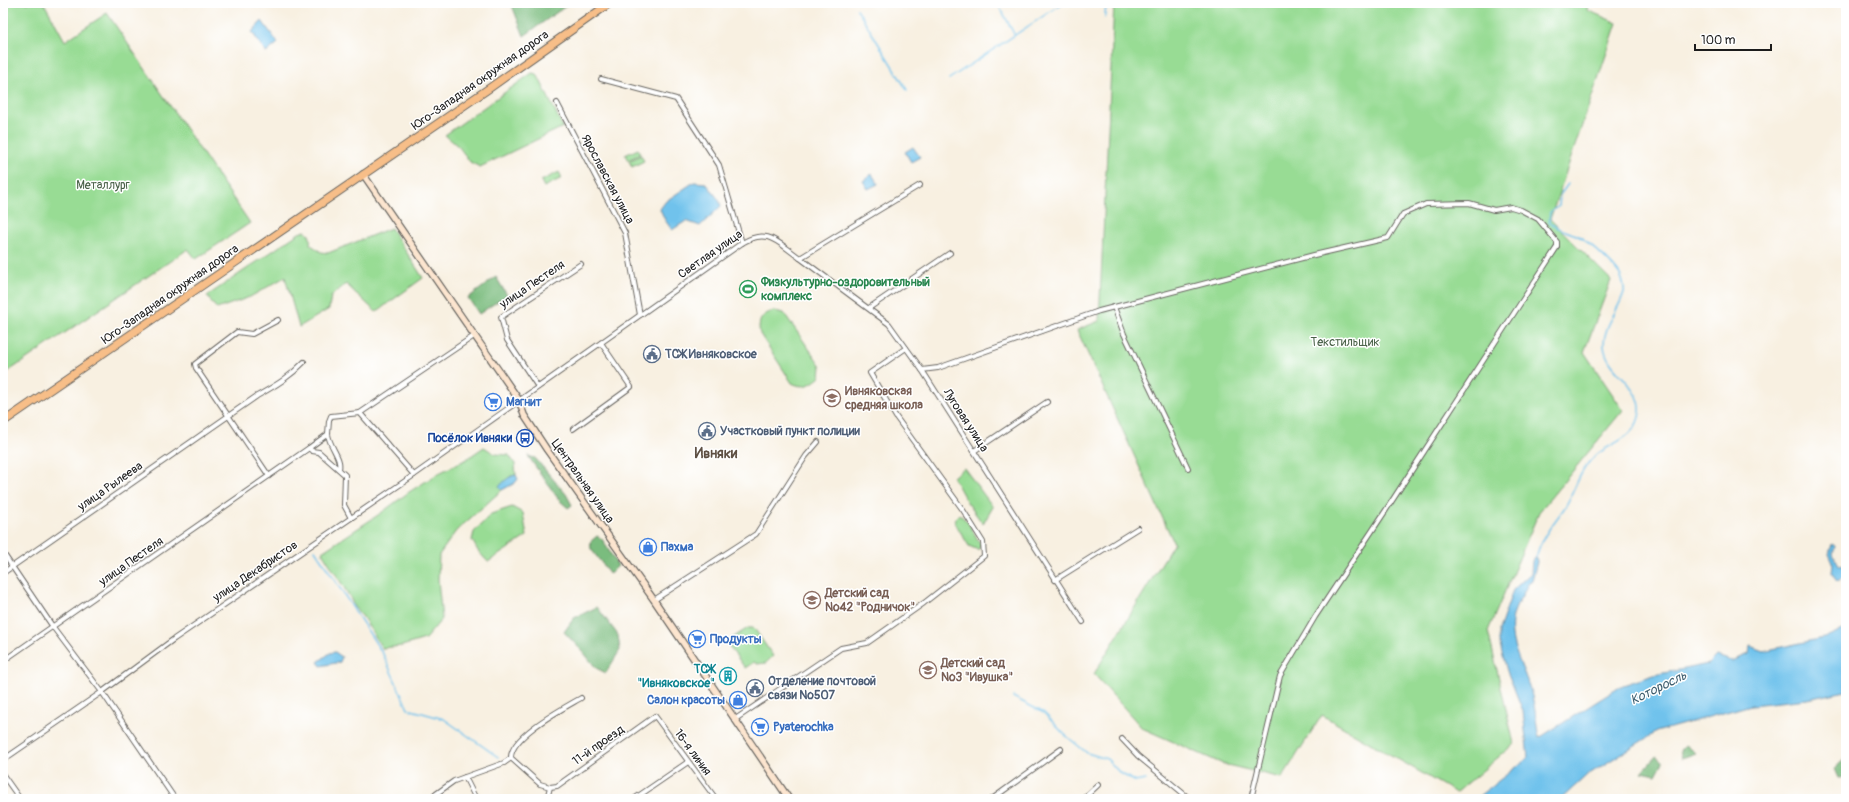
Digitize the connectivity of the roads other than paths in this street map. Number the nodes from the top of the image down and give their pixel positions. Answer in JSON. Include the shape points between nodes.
{"nodes":[{"id":1,"x":610,"y":3,"type":"edge"},
{"id":2,"x":601,"y":79,"type":"dead end"},
{"id":3,"x":557,"y":103,"type":"dead end"},
{"id":4,"x":363,"y":174,"type":"junction"},
{"id":5,"x":920,"y":185,"type":"dead end"},
{"id":6,"x":742,"y":243,"type":"junction"},
{"id":7,"x":950,"y":253,"type":"dead end"},
{"id":8,"x":800,"y":258,"type":"junction"},
{"id":9,"x":581,"y":264,"type":"dead end"},
{"id":10,"x":1114,"y":307,"type":"junction"},
{"id":11,"x":869,"y":308,"type":"junction"},
{"id":12,"x":640,"y":315,"type":"junction"},
{"id":13,"x":278,"y":320,"type":"dead end"},
{"id":14,"x":474,"y":336,"type":"junction"},
{"id":15,"x":601,"y":342,"type":"junction"},
{"id":16,"x":906,"y":348,"type":"junction"},
{"id":17,"x":304,"y":362,"type":"dead end"},
{"id":18,"x":922,"y":370,"type":"junction"},
{"id":19,"x":538,"y":387,"type":"junction"},
{"id":20,"x":519,"y":400,"type":"junction"},
{"id":21,"x":1047,"y":402,"type":"dead end"},
{"id":22,"x":360,"y":413,"type":"junction"},
{"id":23,"x":229,"y":416,"type":"junction"},
{"id":24,"x":3,"y":422,"type":"edge"},
{"id":25,"x":573,"y":429,"type":"dead end"},
{"id":26,"x":328,"y":434,"type":"junction"},
{"id":27,"x":818,"y":442,"type":"dead end"},
{"id":28,"x":309,"y":448,"type":"junction"},
{"id":29,"x":974,"y":450,"type":"junction"},
{"id":30,"x":1188,"y":468,"type":"dead end"},
{"id":31,"x":340,"y":469,"type":"junction"},
{"id":32,"x":414,"y":475,"type":"junction"},
{"id":33,"x":270,"y":476,"type":"junction"},
{"id":34,"x":352,"y":518,"type":"junction"},
{"id":35,"x":1138,"y":528,"type":"dead end"},
{"id":36,"x":3,"y":553,"type":"edge"},
{"id":37,"x":13,"y":566,"type":"junction"},
{"id":38,"x":3,"y":573,"type":"edge"},
{"id":39,"x":1055,"y":580,"type":"junction"},
{"id":40,"x":654,"y":600,"type":"junction"},
{"id":41,"x":1083,"y":622,"type":"dead end"},
{"id":42,"x":53,"y":627,"type":"junction"},
{"id":43,"x":3,"y":661,"type":"edge"},
{"id":44,"x":102,"y":692,"type":"junction"},
{"id":45,"x":581,"y":698,"type":"dead end"},
{"id":46,"x":655,"y":716,"type":"joint"},
{"id":47,"x":734,"y":720,"type":"junction"},
{"id":48,"x":1122,"y":739,"type":"dead end"},
{"id":49,"x":1061,"y":749,"type":"dead end"},
{"id":50,"x":511,"y":758,"type":"junction"},
{"id":51,"x":3,"y":760,"type":"edge"},
{"id":52,"x":688,"y":762,"type":"junction"},
{"id":53,"x":3,"y":775,"type":"edge"},
{"id":54,"x":465,"y":777,"type":"junction"},
{"id":55,"x":1098,"y":785,"type":"dead end"},
{"id":56,"x":550,"y":787,"type":"junction"},
{"id":57,"x":20,"y":799,"type":"edge"},
{"id":58,"x":175,"y":799,"type":"edge"},
{"id":59,"x":429,"y":799,"type":"edge"},
{"id":60,"x":476,"y":799,"type":"edge"},
{"id":61,"x":547,"y":799,"type":"edge"},
{"id":62,"x":634,"y":799,"type":"edge"},
{"id":63,"x":716,"y":799,"type":"edge"},
{"id":64,"x":789,"y":799,"type":"edge"},
{"id":65,"x":992,"y":799,"type":"edge"},
{"id":66,"x":1083,"y":799,"type":"edge"},
{"id":67,"x":1190,"y":799,"type":"edge"},
{"id":68,"x":1251,"y":799,"type":"edge"}],
"edges":[{"from":1,"to":4,"type":"highway","name":"Юго-Западная окружная дорога"},
{"from":2,"to":6,"type":"street","via":[[676,99],[719,165]]},
{"from":3,"to":12,"type":"street","name":"Ярославская улица","via":[[625,233]]},
{"from":4,"to":14,"type":"street","name":"Центральная улица"},
{"from":4,"to":24,"type":"highway","name":"Юго-Западная окружная дорога"},
{"from":5,"to":8,"type":"street"},
{"from":6,"to":8,"type":"street","name":"Светлая улица","via":[[754,236],[765,235]]},
{"from":6,"to":12,"type":"street","name":"Светлая улица"},
{"from":7,"to":11,"type":"street"},
{"from":8,"to":11,"type":"street","name":"Луговая улица"},
{"from":9,"to":19,"type":"street","name":"улица Пестеля","via":[[501,317],[507,340]]},
{"from":10,"to":18,"type":"street","via":[[938,368]]},
{"from":10,"to":30,"type":"street","via":[[1124,334]]},
{"from":10,"to":68,"type":"street","via":[[1388,238],[1403,214],[1426,204],[1469,203],[1494,210],[1511,207],[1538,219],[1557,242],[1557,247],[1390,504],[1358,548],[1290,656],[1280,676]]},
{"from":11,"to":16,"type":"street","name":"Луговая улица","via":[[889,324]]},
{"from":12,"to":15,"type":"street","name":"Светлая улица"},
{"from":13,"to":23,"type":"street","via":[[252,334],[237,332],[195,364]]},
{"from":14,"to":20,"type":"street","name":"Центральная улица"},
{"from":14,"to":22,"type":"street"},
{"from":15,"to":19,"type":"street","name":"Светлая улица"},
{"from":15,"to":25,"type":"street","via":[[631,387]]},
{"from":16,"to":18,"type":"street","name":"Луговая улица"},
{"from":16,"to":47,"type":"street","via":[[870,373],[896,417],[983,542],[985,554],[982,559],[924,603],[867,642],[841,648]]},
{"from":17,"to":23,"type":"street","name":"улица Рылеева","via":[[276,386]]},
{"from":18,"to":29,"type":"street","name":"Луговая улица"},
{"from":19,"to":20,"type":"street","name":"Светлая улица"},
{"from":20,"to":32,"type":"street","name":"улица Декабристов"},
{"from":20,"to":40,"type":"street","name":"Центральная улица","via":[[524,415],[547,450]]},
{"from":21,"to":29,"type":"street"},
{"from":22,"to":26,"type":"street","via":[[331,416]]},
{"from":22,"to":32,"type":"street"},
{"from":23,"to":33,"type":"street"},
{"from":23,"to":37,"type":"street","name":"улица Рылеева"},
{"from":26,"to":28,"type":"street","name":"улица Пестеля"},
{"from":26,"to":31,"type":"street","via":[[340,462]]},
{"from":27,"to":40,"type":"street","via":[[806,456],[756,534]]},
{"from":28,"to":31,"type":"street","via":[[320,452]]},
{"from":28,"to":33,"type":"street","name":"улица Пестеля"},
{"from":29,"to":39,"type":"street","name":"Луговая улица"},
{"from":31,"to":34,"type":"street","via":[[345,475],[344,505]]},
{"from":32,"to":34,"type":"street","name":"улица Декабристов"},
{"from":33,"to":42,"type":"street","name":"улица Пестеля"},
{"from":34,"to":44,"type":"street","name":"улица Декабристов","via":[[174,638]]},
{"from":35,"to":39,"type":"street"},
{"from":36,"to":37,"type":"street"},
{"from":37,"to":38,"type":"street","name":"улица Рылеева"},
{"from":37,"to":42,"type":"street"},
{"from":39,"to":41,"type":"street","name":"Луговая улица"},
{"from":40,"to":47,"type":"street","name":"Центральная улица"},
{"from":42,"to":43,"type":"street","name":"улица Пестеля"},
{"from":42,"to":44,"type":"street"},
{"from":44,"to":51,"type":"street","name":"улица Декабристов"},
{"from":44,"to":58,"type":"street"},
{"from":45,"to":50,"type":"street","via":[[557,711],[527,733],[514,747]]},
{"from":46,"to":52,"type":"street","name":"16-я линия"},
{"from":46,"to":56,"type":"street","name":"11-й проезд","via":[[557,786]]},
{"from":47,"to":64,"type":"street","name":"Центральная улица"},
{"from":48,"to":67,"type":"street","via":[[1138,756]]},
{"from":49,"to":65,"type":"street"},
{"from":50,"to":54,"type":"street"},
{"from":50,"to":56,"type":"street","via":[[540,784]]},
{"from":52,"to":62,"type":"street"},
{"from":52,"to":63,"type":"street","name":"16-я линия"},
{"from":53,"to":57,"type":"street"},
{"from":54,"to":59,"type":"street","via":[[454,781]]},
{"from":54,"to":60,"type":"street"},
{"from":55,"to":66,"type":"street"},
{"from":56,"to":61,"type":"street"}]}
